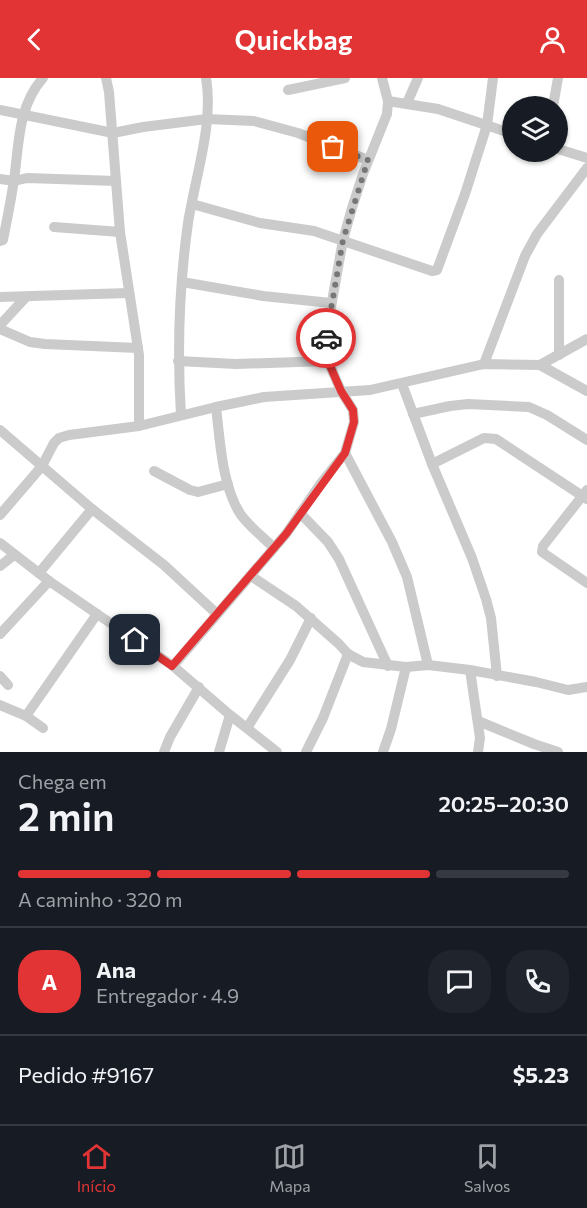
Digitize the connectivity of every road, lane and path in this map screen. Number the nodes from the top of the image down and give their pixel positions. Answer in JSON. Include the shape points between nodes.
{"nodes":[{"id":1,"x":43,"y":78,"type":"edge"},
{"id":2,"x":106,"y":78,"type":"edge"},
{"id":3,"x":206,"y":78,"type":"edge"},
{"id":4,"x":345,"y":78,"type":"edge"},
{"id":5,"x":381,"y":78,"type":"edge"},
{"id":6,"x":418,"y":78,"type":"edge"},
{"id":7,"x":493,"y":78,"type":"edge"},
{"id":8,"x":558,"y":78,"type":"edge"},
{"id":9,"x":288,"y":90,"type":"dead end"},
{"id":10,"x":554,"y":96,"type":"edge"},
{"id":11,"x":388,"y":101,"type":"junction"},
{"id":12,"x":407,"y":103,"type":"junction"},
{"id":13,"x":0,"y":110,"type":"edge"},
{"id":14,"x":22,"y":116,"type":"junction"},
{"id":15,"x":207,"y":119,"type":"junction"},
{"id":16,"x":487,"y":125,"type":"junction"},
{"id":17,"x":502,"y":130,"type":"edge"},
{"id":18,"x":113,"y":133,"type":"junction"},
{"id":19,"x":568,"y":152,"type":"edge"},
{"id":20,"x":587,"y":158,"type":"edge"},
{"id":21,"x":368,"y":160,"type":"junction"},
{"id":22,"x":587,"y":168,"type":"edge"},
{"id":23,"x":0,"y":179,"type":"edge"},
{"id":24,"x":14,"y":181,"type":"junction"},
{"id":25,"x":116,"y":181,"type":"junction"},
{"id":26,"x":192,"y":204,"type":"junction"},
{"id":27,"x":54,"y":227,"type":"dead end"},
{"id":28,"x":120,"y":232,"type":"junction"},
{"id":29,"x":343,"y":240,"type":"junction"},
{"id":30,"x":0,"y":241,"type":"edge"},
{"id":31,"x":559,"y":280,"type":"dead end"},
{"id":32,"x":182,"y":282,"type":"junction"},
{"id":33,"x":129,"y":292,"type":"junction"},
{"id":34,"x":0,"y":297,"type":"edge"},
{"id":35,"x":26,"y":297,"type":"junction"},
{"id":36,"x":331,"y":303,"type":"junction"},
{"id":37,"x":0,"y":327,"type":"edge"},
{"id":38,"x":587,"y":339,"type":"edge"},
{"id":39,"x":138,"y":348,"type":"junction"},
{"id":40,"x":559,"y":355,"type":"junction"},
{"id":41,"x":178,"y":361,"type":"junction"},
{"id":42,"x":328,"y":361,"type":"junction"},
{"id":43,"x":484,"y":364,"type":"junction"},
{"id":44,"x":540,"y":365,"type":"junction"},
{"id":45,"x":402,"y":384,"type":"junction"},
{"id":46,"x":341,"y":391,"type":"junction"},
{"id":47,"x":587,"y":391,"type":"edge"},
{"id":48,"x":216,"y":407,"type":"junction"},
{"id":49,"x":413,"y":414,"type":"junction"},
{"id":50,"x":181,"y":416,"type":"junction"},
{"id":51,"x":139,"y":426,"type":"junction"},
{"id":52,"x":0,"y":430,"type":"edge"},
{"id":53,"x":587,"y":441,"type":"edge"},
{"id":54,"x":345,"y":453,"type":"junction"},
{"id":55,"x":432,"y":464,"type":"junction"},
{"id":56,"x":42,"y":465,"type":"junction"},
{"id":57,"x":154,"y":471,"type":"dead end"},
{"id":58,"x":228,"y":484,"type":"junction"},
{"id":59,"x":585,"y":495,"type":"edge"},
{"id":60,"x":92,"y":509,"type":"junction"},
{"id":61,"x":300,"y":513,"type":"junction"},
{"id":62,"x":0,"y":515,"type":"edge"},
{"id":63,"x":0,"y":543,"type":"edge"},
{"id":64,"x":274,"y":548,"type":"junction"},
{"id":65,"x":14,"y":555,"type":"junction"},
{"id":66,"x":0,"y":567,"type":"edge"},
{"id":67,"x":39,"y":573,"type":"junction"},
{"id":68,"x":251,"y":576,"type":"junction"},
{"id":69,"x":49,"y":581,"type":"junction"},
{"id":70,"x":587,"y":583,"type":"edge"},
{"id":71,"x":97,"y":614,"type":"junction"},
{"id":72,"x":217,"y":614,"type":"junction"},
{"id":73,"x":311,"y":618,"type":"junction"},
{"id":74,"x":0,"y":634,"type":"edge"},
{"id":75,"x":348,"y":654,"type":"junction"},
{"id":76,"x":428,"y":665,"type":"junction"},
{"id":77,"x":172,"y":666,"type":"junction"},
{"id":78,"x":388,"y":666,"type":"junction"},
{"id":79,"x":406,"y":667,"type":"junction"},
{"id":80,"x":470,"y":670,"type":"junction"},
{"id":81,"x":0,"y":676,"type":"edge"},
{"id":82,"x":497,"y":676,"type":"junction"},
{"id":83,"x":9,"y":685,"type":"dead end"},
{"id":84,"x":199,"y":687,"type":"junction"},
{"id":85,"x":587,"y":687,"type":"edge"},
{"id":86,"x":0,"y":705,"type":"edge"},
{"id":87,"x":230,"y":715,"type":"junction"},
{"id":88,"x":26,"y":716,"type":"junction"},
{"id":89,"x":478,"y":721,"type":"junction"},
{"id":90,"x":43,"y":728,"type":"dead end"},
{"id":91,"x":247,"y":728,"type":"junction"},
{"id":92,"x":164,"y":752,"type":"edge"},
{"id":93,"x":219,"y":752,"type":"edge"},
{"id":94,"x":277,"y":752,"type":"edge"},
{"id":95,"x":306,"y":752,"type":"edge"},
{"id":96,"x":383,"y":752,"type":"edge"},
{"id":97,"x":478,"y":752,"type":"edge"},
{"id":98,"x":558,"y":752,"type":"edge"}],
"edges":[{"from":1,"to":14,"type":"street"},
{"from":2,"to":18,"type":"street"},
{"from":3,"to":15,"type":"street"},
{"from":4,"to":9,"type":"street"},
{"from":5,"to":11,"type":"street"},
{"from":6,"to":12,"type":"street"},
{"from":7,"to":16,"type":"street"},
{"from":8,"to":10,"type":"street"},
{"from":11,"to":12,"type":"street"},
{"from":11,"to":21,"type":"street"},
{"from":12,"to":16,"type":"street"},
{"from":13,"to":14,"type":"street"},
{"from":14,"to":18,"type":"street"},
{"from":14,"to":24,"type":"street"},
{"from":15,"to":18,"type":"street"},
{"from":15,"to":21,"type":"street","via":[[271,125]]},
{"from":15,"to":26,"type":"street"},
{"from":16,"to":17,"type":"street"},
{"from":16,"to":29,"type":"street","via":[[436,270]]},
{"from":18,"to":25,"type":"street"},
{"from":19,"to":20,"type":"street"},
{"from":21,"to":29,"type":"street"},
{"from":22,"to":43,"type":"street","via":[[525,256]]},
{"from":23,"to":24,"type":"street"},
{"from":24,"to":25,"type":"street"},
{"from":24,"to":30,"type":"street"},
{"from":25,"to":28,"type":"street"},
{"from":26,"to":29,"type":"street"},
{"from":26,"to":32,"type":"street"},
{"from":27,"to":28,"type":"street"},
{"from":28,"to":33,"type":"street"},
{"from":29,"to":36,"type":"street"},
{"from":31,"to":40,"type":"street"},
{"from":32,"to":36,"type":"street"},
{"from":32,"to":41,"type":"street"},
{"from":33,"to":35,"type":"street"},
{"from":33,"to":39,"type":"street"},
{"from":34,"to":35,"type":"street"},
{"from":35,"to":37,"type":"street"},
{"from":36,"to":42,"type":"street","via":[[326,335]]},
{"from":37,"to":39,"type":"street","via":[[30,342]]},
{"from":38,"to":40,"type":"street"},
{"from":39,"to":51,"type":"street"},
{"from":40,"to":44,"type":"street"},
{"from":41,"to":42,"type":"street"},
{"from":41,"to":50,"type":"street"},
{"from":42,"to":46,"type":"street"},
{"from":43,"to":44,"type":"street"},
{"from":43,"to":45,"type":"street"},
{"from":44,"to":47,"type":"street"},
{"from":45,"to":46,"type":"street"},
{"from":45,"to":49,"type":"street"},
{"from":46,"to":48,"type":"street"},
{"from":46,"to":54,"type":"street","via":[[353,410],[354,422]]},
{"from":48,"to":50,"type":"street"},
{"from":48,"to":58,"type":"street"},
{"from":49,"to":53,"type":"street","via":[[468,404],[529,407]]},
{"from":49,"to":55,"type":"street"},
{"from":50,"to":51,"type":"street"},
{"from":51,"to":56,"type":"street","via":[[60,438]]},
{"from":52,"to":56,"type":"street"},
{"from":54,"to":61,"type":"street"},
{"from":54,"to":76,"type":"street","via":[[407,577]]},
{"from":55,"to":59,"type":"street","via":[[491,438]]},
{"from":55,"to":82,"type":"street","via":[[486,599]]},
{"from":56,"to":60,"type":"street"},
{"from":56,"to":62,"type":"street"},
{"from":57,"to":58,"type":"street","via":[[198,492]]},
{"from":58,"to":64,"type":"street","via":[[242,516]]},
{"from":59,"to":70,"type":"street","via":[[542,552]]},
{"from":60,"to":67,"type":"street"},
{"from":60,"to":72,"type":"street","via":[[164,565]]},
{"from":61,"to":64,"type":"street"},
{"from":61,"to":78,"type":"street","via":[[339,559]]},
{"from":63,"to":65,"type":"street"},
{"from":64,"to":68,"type":"street"},
{"from":65,"to":66,"type":"street"},
{"from":65,"to":67,"type":"street"},
{"from":67,"to":69,"type":"street"},
{"from":68,"to":72,"type":"street"},
{"from":68,"to":73,"type":"street"},
{"from":69,"to":71,"type":"street"},
{"from":69,"to":74,"type":"street"},
{"from":71,"to":77,"type":"street"},
{"from":71,"to":88,"type":"street"},
{"from":72,"to":77,"type":"street"},
{"from":73,"to":75,"type":"street"},
{"from":73,"to":91,"type":"street"},
{"from":75,"to":78,"type":"street","via":[[363,662]]},
{"from":75,"to":95,"type":"street"},
{"from":76,"to":79,"type":"street"},
{"from":76,"to":80,"type":"street"},
{"from":77,"to":84,"type":"street"},
{"from":78,"to":79,"type":"street"},
{"from":79,"to":96,"type":"street"},
{"from":80,"to":82,"type":"street"},
{"from":80,"to":89,"type":"street"},
{"from":81,"to":83,"type":"street"},
{"from":82,"to":85,"type":"street","via":[[568,690]]},
{"from":84,"to":87,"type":"street"},
{"from":84,"to":92,"type":"street"},
{"from":86,"to":88,"type":"street"},
{"from":87,"to":91,"type":"street"},
{"from":87,"to":93,"type":"street"},
{"from":88,"to":90,"type":"street"},
{"from":89,"to":97,"type":"street"},
{"from":89,"to":98,"type":"street"},
{"from":91,"to":94,"type":"street"}]}
